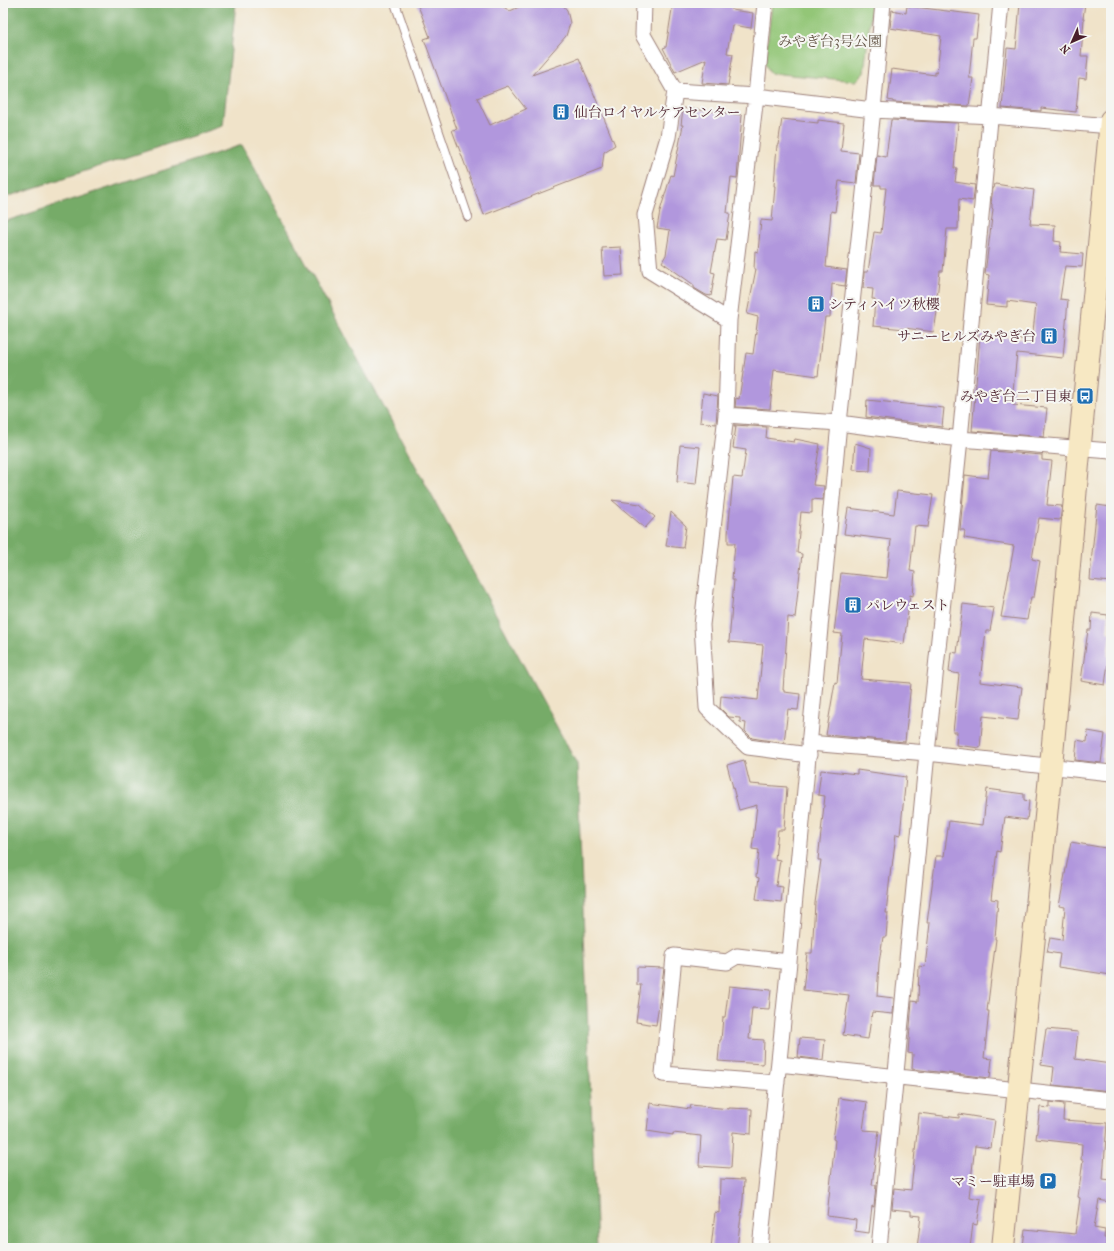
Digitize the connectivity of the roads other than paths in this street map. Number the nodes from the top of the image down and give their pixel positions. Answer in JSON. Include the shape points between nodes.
{"nodes":[{"id":1,"x":395,"y":3,"type":"edge"},
{"id":2,"x":644,"y":3,"type":"edge"},
{"id":3,"x":765,"y":3,"type":"edge"},
{"id":4,"x":883,"y":3,"type":"edge"},
{"id":5,"x":1001,"y":3,"type":"edge"},
{"id":6,"x":675,"y":91,"type":"junction"},
{"id":7,"x":756,"y":96,"type":"junction"},
{"id":8,"x":873,"y":110,"type":"junction"},
{"id":9,"x":991,"y":116,"type":"junction"},
{"id":10,"x":1111,"y":124,"type":"edge"},
{"id":11,"x":468,"y":217,"type":"dead end"},
{"id":12,"x":729,"y":320,"type":"junction"},
{"id":13,"x":726,"y":415,"type":"junction"},
{"id":14,"x":839,"y":423,"type":"junction"},
{"id":15,"x":960,"y":438,"type":"junction"},
{"id":16,"x":1080,"y":448,"type":"junction"},
{"id":17,"x":1111,"y":451,"type":"edge"},
{"id":18,"x":809,"y":749,"type":"junction"},
{"id":19,"x":927,"y":754,"type":"junction"},
{"id":20,"x":1051,"y":766,"type":"junction"},
{"id":21,"x":1111,"y":773,"type":"edge"},
{"id":22,"x":789,"y":962,"type":"junction"},
{"id":23,"x":779,"y":1064,"type":"junction"},
{"id":24,"x":896,"y":1077,"type":"junction"},
{"id":25,"x":777,"y":1083,"type":"junction"},
{"id":26,"x":1018,"y":1091,"type":"junction"},
{"id":27,"x":1111,"y":1100,"type":"edge"},
{"id":28,"x":760,"y":1248,"type":"edge"},
{"id":29,"x":879,"y":1248,"type":"edge"},
{"id":30,"x":1003,"y":1248,"type":"edge"}],
"edges":[{"from":1,"to":11,"type":"lane"},
{"from":2,"to":6,"type":"street","via":[[643,35]]},
{"from":3,"to":7,"type":"street"},
{"from":4,"to":8,"type":"street"},
{"from":5,"to":9,"type":"street"},
{"from":6,"to":7,"type":"street"},
{"from":6,"to":12,"type":"street","via":[[668,137],[645,215],[650,271]]},
{"from":7,"to":8,"type":"street"},
{"from":7,"to":12,"type":"street"},
{"from":8,"to":9,"type":"street"},
{"from":8,"to":14,"type":"street"},
{"from":9,"to":10,"type":"street"},
{"from":9,"to":15,"type":"street"},
{"from":10,"to":16,"type":"street"},
{"from":12,"to":13,"type":"street"},
{"from":13,"to":14,"type":"street"},
{"from":13,"to":18,"type":"street","via":[[702,625],[707,708],[748,747]]},
{"from":14,"to":15,"type":"street"},
{"from":14,"to":18,"type":"street"},
{"from":15,"to":16,"type":"street"},
{"from":15,"to":19,"type":"street"},
{"from":16,"to":17,"type":"street"},
{"from":16,"to":20,"type":"street"},
{"from":18,"to":19,"type":"street"},
{"from":18,"to":22,"type":"street"},
{"from":19,"to":20,"type":"street"},
{"from":19,"to":24,"type":"street"},
{"from":20,"to":21,"type":"street"},
{"from":20,"to":26,"type":"street"},
{"from":22,"to":23,"type":"street"},
{"from":22,"to":25,"type":"street","via":[[736,956],[727,962],[674,956],[663,1074]]},
{"from":23,"to":24,"type":"street"},
{"from":23,"to":25,"type":"street"},
{"from":24,"to":26,"type":"street"},
{"from":24,"to":29,"type":"street"},
{"from":25,"to":28,"type":"street"},
{"from":26,"to":27,"type":"street"},
{"from":26,"to":30,"type":"street"}]}
